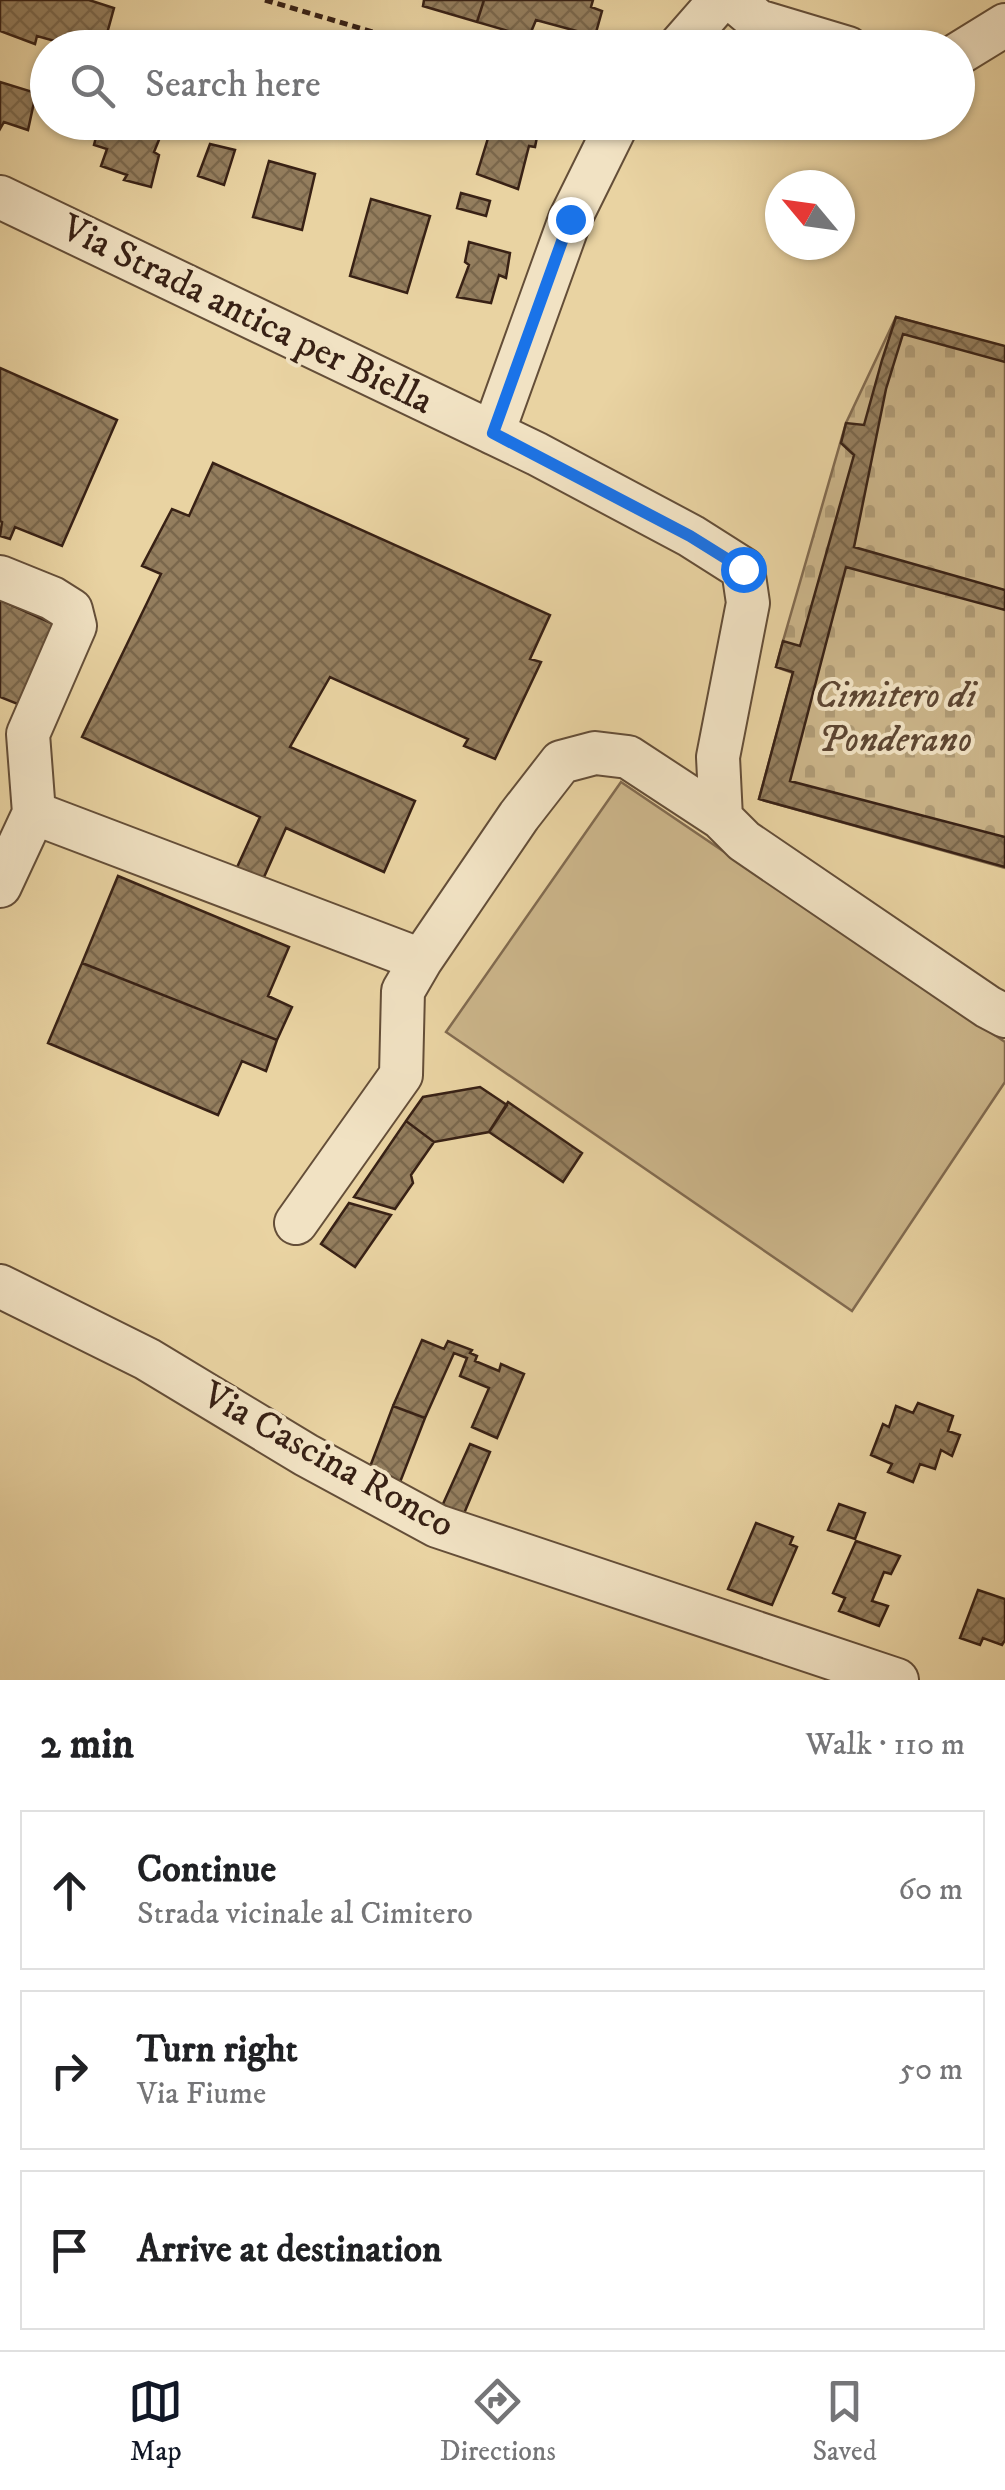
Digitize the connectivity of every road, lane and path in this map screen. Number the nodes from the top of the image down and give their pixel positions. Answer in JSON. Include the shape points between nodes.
{"nodes":[{"id":1,"x":265,"y":0,"type":"edge"},
{"id":2,"x":720,"y":0,"type":"edge"},
{"id":3,"x":733,"y":0,"type":"edge"},
{"id":4,"x":1005,"y":25,"type":"edge"},
{"id":5,"x":366,"y":30,"type":"edge"},
{"id":6,"x":694,"y":30,"type":"edge"},
{"id":7,"x":786,"y":30,"type":"edge"},
{"id":8,"x":975,"y":44,"type":"edge"},
{"id":9,"x":609,"y":140,"type":"edge"},
{"id":10,"x":0,"y":197,"type":"edge"},
{"id":11,"x":493,"y":433,"type":"junction"},
{"id":12,"x":0,"y":576,"type":"edge"},
{"id":13,"x":14,"y":728,"type":"edge"},
{"id":14,"x":34,"y":813,"type":"junction"},
{"id":15,"x":721,"y":818,"type":"junction"},
{"id":16,"x":0,"y":886,"type":"edge"},
{"id":17,"x":421,"y":960,"type":"junction"},
{"id":18,"x":1005,"y":1016,"type":"edge"},
{"id":19,"x":296,"y":1224,"type":"dead end"},
{"id":20,"x":0,"y":1286,"type":"edge"},
{"id":21,"x":897,"y":1680,"type":"edge"}],
"edges":[{"from":1,"to":5,"type":"path"},
{"from":2,"to":6,"type":"street"},
{"from":3,"to":7,"type":"street","via":[[758,22]]},
{"from":4,"to":8,"type":"street"},
{"from":9,"to":11,"type":"street","via":[[570,219]]},
{"from":10,"to":11,"type":"street","name":"Via Strada antica per Biella"},
{"from":11,"to":15,"type":"street","name":"Via Strada antica per Biella","via":[[743,569],[748,603],[718,757]]},
{"from":12,"to":13,"type":"street","via":[[71,610],[75,626]]},
{"from":13,"to":14,"type":"street"},
{"from":14,"to":16,"type":"street"},
{"from":14,"to":17,"type":"street"},
{"from":15,"to":17,"type":"street","via":[[628,757],[595,754],[561,762]]},
{"from":15,"to":18,"type":"street","via":[[744,841]]},
{"from":17,"to":19,"type":"street","via":[[402,992],[401,1075]]},
{"from":20,"to":21,"type":"street","name":"Via Cascina Ronco","via":[[147,1359],[437,1526]]}]}
